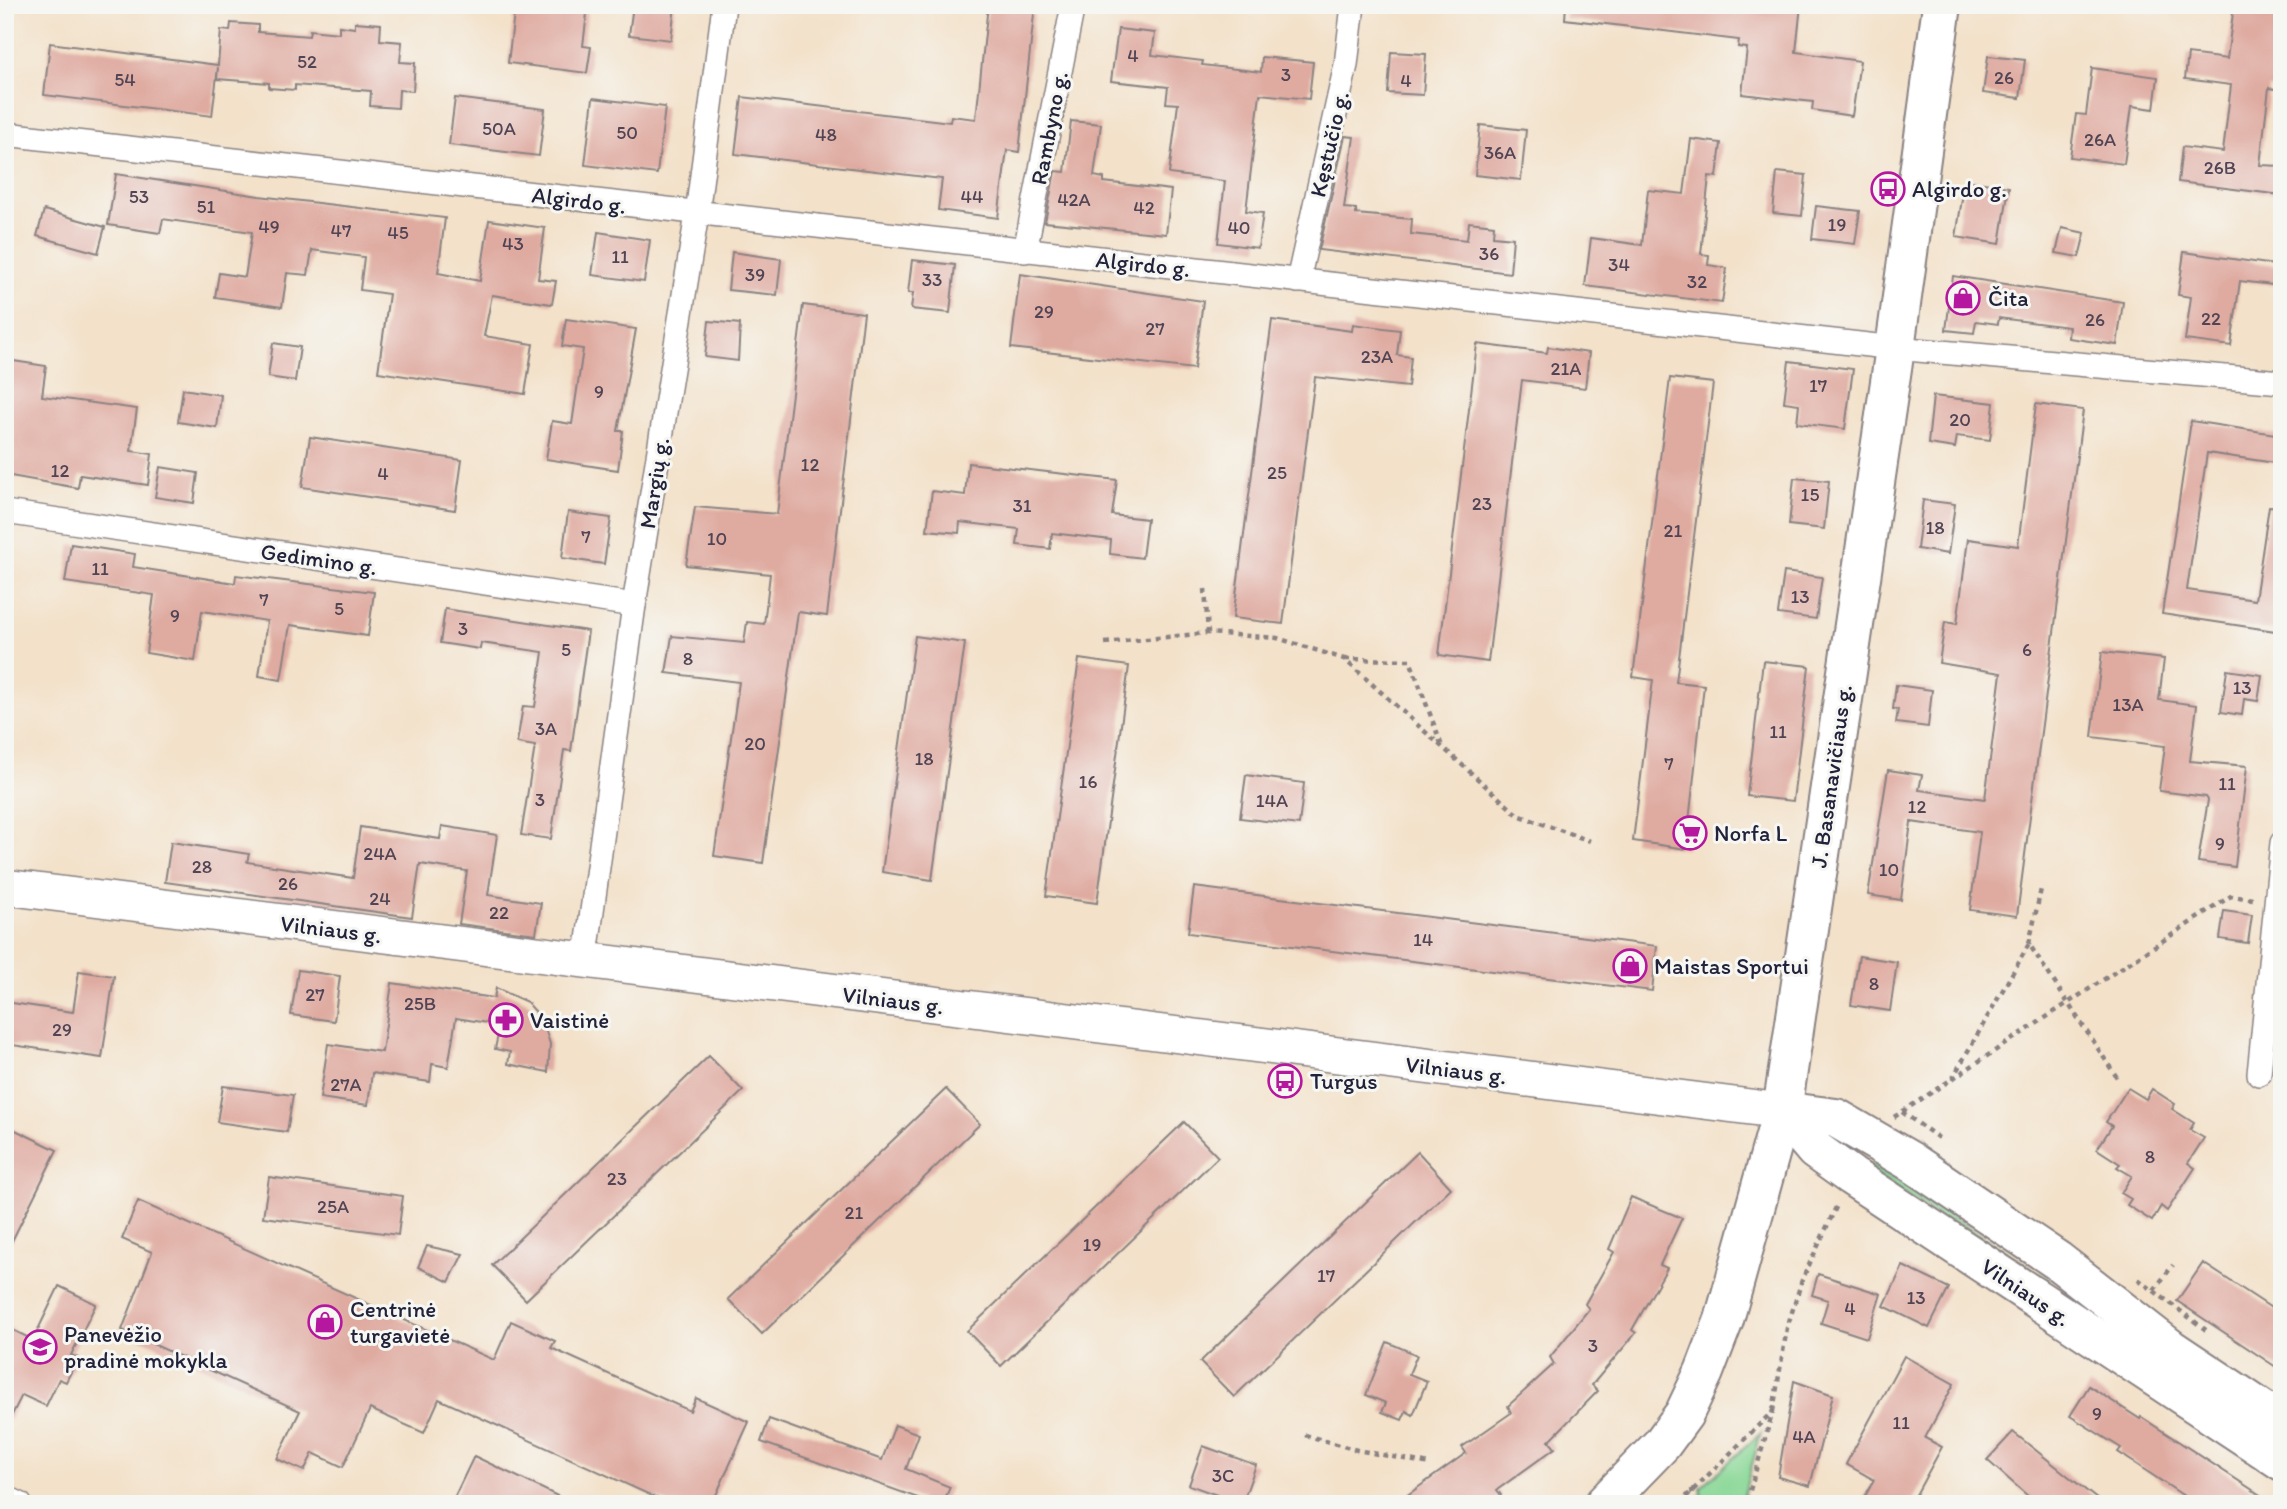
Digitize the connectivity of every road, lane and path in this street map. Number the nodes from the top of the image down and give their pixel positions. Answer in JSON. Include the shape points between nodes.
{"nodes":[{"id":1,"x":724,"y":5,"type":"edge"},
{"id":2,"x":1073,"y":5,"type":"edge"},
{"id":3,"x":1353,"y":5,"type":"edge"},
{"id":4,"x":1942,"y":5,"type":"edge"},
{"id":5,"x":5,"y":134,"type":"edge"},
{"id":6,"x":697,"y":214,"type":"junction"},
{"id":7,"x":1025,"y":251,"type":"junction"},
{"id":8,"x":1298,"y":281,"type":"junction"},
{"id":9,"x":1895,"y":348,"type":"junction"},
{"id":10,"x":2282,"y":382,"type":"edge"},
{"id":11,"x":5,"y":512,"type":"edge"},
{"id":12,"x":1205,"y":589,"type":"dead end"},
{"id":13,"x":634,"y":606,"type":"junction"},
{"id":14,"x":1208,"y":634,"type":"junction"},
{"id":15,"x":1105,"y":643,"type":"dead end"},
{"id":16,"x":1344,"y":659,"type":"junction"},
{"id":17,"x":1443,"y":750,"type":"junction"},
{"id":18,"x":1590,"y":841,"type":"dead end"},
{"id":19,"x":2282,"y":843,"type":"edge"},
{"id":20,"x":5,"y":887,"type":"edge"},
{"id":21,"x":2041,"y":889,"type":"dead end"},
{"id":22,"x":2274,"y":902,"type":"junction"},
{"id":23,"x":2029,"y":944,"type":"junction"},
{"id":24,"x":585,"y":962,"type":"junction"},
{"id":25,"x":2069,"y":1005,"type":"junction"},
{"id":26,"x":2259,"y":1074,"type":"dead end"},
{"id":27,"x":2118,"y":1079,"type":"dead end"},
{"id":28,"x":1951,"y":1081,"type":"junction"},
{"id":29,"x":1782,"y":1111,"type":"junction"},
{"id":30,"x":1876,"y":1140,"type":"junction"},
{"id":31,"x":1850,"y":1176,"type":"junction"},
{"id":32,"x":2173,"y":1265,"type":"dead end"},
{"id":33,"x":2154,"y":1290,"type":"dead end"},
{"id":34,"x":1773,"y":1411,"type":"junction"},
{"id":35,"x":2282,"y":1423,"type":"edge"},
{"id":36,"x":1305,"y":1435,"type":"dead end"},
{"id":37,"x":2282,"y":1461,"type":"edge"},
{"id":38,"x":1430,"y":1464,"type":"dead end"},
{"id":39,"x":1692,"y":1489,"type":"junction"},
{"id":40,"x":5,"y":1497,"type":"edge"},
{"id":41,"x":1613,"y":1501,"type":"edge"},
{"id":42,"x":20,"y":1504,"type":"edge"},
{"id":43,"x":1679,"y":1504,"type":"edge"},
{"id":44,"x":1693,"y":1504,"type":"edge"},
{"id":45,"x":1746,"y":1504,"type":"edge"}],
"edges":[{"from":1,"to":6,"type":"street","name":"Margių g."},
{"from":2,"to":7,"type":"street","name":"Rambyno g."},
{"from":3,"to":8,"type":"street","name":"Kęstučio g.","via":[[1346,65]]},
{"from":4,"to":9,"type":"highway","name":"J. Basanavičiaus g."},
{"from":5,"to":6,"type":"street","name":"Algirdo g."},
{"from":6,"to":7,"type":"street","name":"Algirdo g."},
{"from":6,"to":13,"type":"street","name":"Margių g."},
{"from":7,"to":8,"type":"street","name":"Algirdo g."},
{"from":8,"to":9,"type":"street","name":"Algirdo g."},
{"from":9,"to":10,"type":"street","name":"Algirdo g."},
{"from":9,"to":29,"type":"highway","name":"J. Basanavičiaus g."},
{"from":11,"to":13,"type":"street","name":"Gedimino g."},
{"from":12,"to":14,"type":"path"},
{"from":13,"to":24,"type":"street","name":"Margių g."},
{"from":14,"to":15,"type":"path"},
{"from":14,"to":16,"type":"path","via":[[1277,638]]},
{"from":16,"to":17,"type":"path"},
{"from":16,"to":17,"type":"path","via":[[1410,660]]},
{"from":17,"to":18,"type":"path","via":[[1518,815]]},
{"from":19,"to":22,"type":"street"},
{"from":20,"to":24,"type":"main road","name":"Vilniaus g."},
{"from":21,"to":23,"type":"path"},
{"from":22,"to":25,"type":"path","via":[[2231,896]]},
{"from":22,"to":26,"type":"street"},
{"from":23,"to":25,"type":"path"},
{"from":23,"to":28,"type":"path"},
{"from":24,"to":29,"type":"main road","name":"Vilniaus g."},
{"from":25,"to":27,"type":"path"},
{"from":25,"to":28,"type":"path"},
{"from":28,"to":30,"type":"path","via":[[1892,1119]]},
{"from":29,"to":30,"type":"highway","name":"Vilniaus g.","via":[[1836,1118]]},
{"from":29,"to":31,"type":"highway","name":"Vilniaus g.","via":[[1815,1150]]},
{"from":29,"to":41,"type":"highway","name":"J. Basanavičiaus g.","via":[[1724,1320],[1704,1372],[1684,1414]]},
{"from":30,"to":35,"type":"highway","name":"Vilniaus g.","via":[[2010,1227],[2171,1349]]},
{"from":31,"to":34,"type":"path","via":[[1802,1280],[1787,1328]]},
{"from":31,"to":37,"type":"highway","name":"Vilniaus g."},
{"from":32,"to":33,"type":"path"},
{"from":34,"to":39,"type":"path"},
{"from":34,"to":45,"type":"path"},
{"from":36,"to":38,"type":"path"},
{"from":39,"to":43,"type":"path"},
{"from":39,"to":44,"type":"path"},
{"from":40,"to":42,"type":"street"}]}
